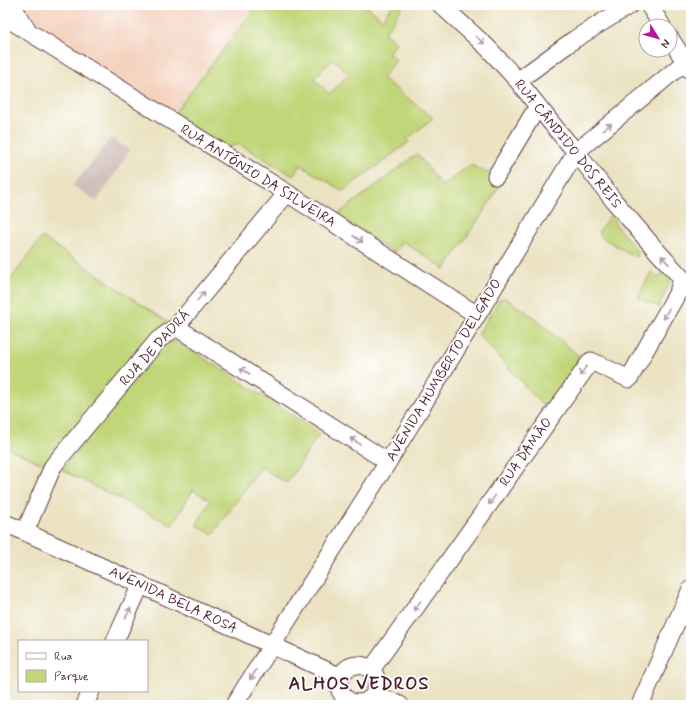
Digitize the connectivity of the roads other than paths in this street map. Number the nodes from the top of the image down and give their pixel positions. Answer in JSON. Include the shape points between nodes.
{"nodes":[{"id":1,"x":13,"y":5,"type":"edge"},
{"id":2,"x":441,"y":5,"type":"edge"},
{"id":3,"x":456,"y":5,"type":"edge"},
{"id":4,"x":630,"y":5,"type":"edge"},
{"id":5,"x":649,"y":5,"type":"edge"},
{"id":6,"x":5,"y":17,"type":"edge"},
{"id":7,"x":657,"y":18,"type":"edge"},
{"id":8,"x":466,"y":27,"type":"junction"},
{"id":9,"x":38,"y":38,"type":"junction"},
{"id":10,"x":678,"y":49,"type":"edge"},
{"id":11,"x":689,"y":63,"type":"edge"},
{"id":12,"x":523,"y":77,"type":"dead end"},
{"id":13,"x":538,"y":106,"type":"junction"},
{"id":14,"x":576,"y":152,"type":"junction"},
{"id":15,"x":496,"y":176,"type":"dead end"},
{"id":16,"x":287,"y":193,"type":"junction"},
{"id":17,"x":686,"y":284,"type":"edge"},
{"id":18,"x":477,"y":315,"type":"junction"},
{"id":19,"x":176,"y":326,"type":"junction"},
{"id":20,"x":388,"y":462,"type":"junction"},
{"id":21,"x":5,"y":523,"type":"edge"},
{"id":22,"x":25,"y":532,"type":"junction"},
{"id":23,"x":141,"y":584,"type":"junction"},
{"id":24,"x":691,"y":589,"type":"edge"},
{"id":25,"x":114,"y":640,"type":"edge"},
{"id":26,"x":272,"y":646,"type":"junction"},
{"id":27,"x":371,"y":670,"type":"junction"},
{"id":28,"x":341,"y":677,"type":"junction"},
{"id":29,"x":91,"y":692,"type":"edge"},
{"id":30,"x":374,"y":694,"type":"junction"},
{"id":31,"x":349,"y":703,"type":"edge"},
{"id":32,"x":85,"y":705,"type":"edge"},
{"id":33,"x":234,"y":705,"type":"edge"},
{"id":34,"x":400,"y":705,"type":"edge"},
{"id":35,"x":640,"y":705,"type":"edge"}],
"edges":[{"from":1,"to":9,"type":"street","name":"RUA ANTÓNIO DA SILVEIRA","via":[[22,23]]},
{"from":2,"to":8,"type":"street","name":"RUA CÂNDIDO DOS REIS"},
{"from":3,"to":8,"type":"street"},
{"from":4,"to":12,"type":"street","via":[[575,39]]},
{"from":5,"to":7,"type":"street"},
{"from":6,"to":9,"type":"street","name":"RUA ANTÓNIO DA SILVEIRA"},
{"from":8,"to":13,"type":"street","name":"RUA CÂNDIDO DOS REIS","one_way":true,"via":[[488,48]]},
{"from":9,"to":16,"type":"street","name":"RUA ANTÓNIO DA SILVEIRA"},
{"from":10,"to":11,"type":"street"},
{"from":14,"to":11,"type":"street","name":"AVENIDA HUMBERTO DELGADO","one_way":true},
{"from":13,"to":14,"type":"street","name":"RUA CÂNDIDO DOS REIS"},
{"from":13,"to":15,"type":"street"},
{"from":17,"to":14,"type":"street","name":"RUA CÂNDIDO DOS REIS","one_way":true,"via":[[614,201]]},
{"from":14,"to":18,"type":"street","name":"AVENIDA HUMBERTO DELGADO"},
{"from":16,"to":18,"type":"street","name":"RUA ANTÓNIO DA SILVEIRA","one_way":true},
{"from":19,"to":16,"type":"street","name":"RUA DE DADRÁ","one_way":true},
{"from":17,"to":27,"type":"street","name":"RUA DAMÃO","one_way":true,"via":[[678,292],[629,379],[591,361]]},
{"from":18,"to":20,"type":"street","name":"AVENIDA HUMBERTO DELGADO"},
{"from":20,"to":19,"type":"street","one_way":true},
{"from":19,"to":22,"type":"street","name":"RUA DE DADRÁ","via":[[158,340],[53,466]]},
{"from":20,"to":26,"type":"street","name":"AVENIDA HUMBERTO DELGADO"},
{"from":21,"to":22,"type":"street","name":"AVENIDA BELA ROSA"},
{"from":22,"to":23,"type":"street","name":"AVENIDA BELA ROSA"},
{"from":25,"to":23,"type":"street","one_way":true},
{"from":23,"to":26,"type":"street","name":"AVENIDA BELA ROSA"},
{"from":24,"to":35,"type":"street"},
{"from":26,"to":28,"type":"street","name":"AVENIDA BELA ROSA"},
{"from":26,"to":33,"type":"street","name":"AVENIDA HUMBERTO DELGADO","one_way":true},
{"from":27,"to":28,"type":"street","via":[[363,665],[357,665],[345,670]]},
{"from":27,"to":30,"type":"street","via":[[377,678],[378,685]]},
{"from":28,"to":31,"type":"street","via":[[340,687]]},
{"from":29,"to":32,"type":"street"},
{"from":30,"to":31,"type":"street","via":[[362,703]]},
{"from":30,"to":34,"type":"street"}]}
